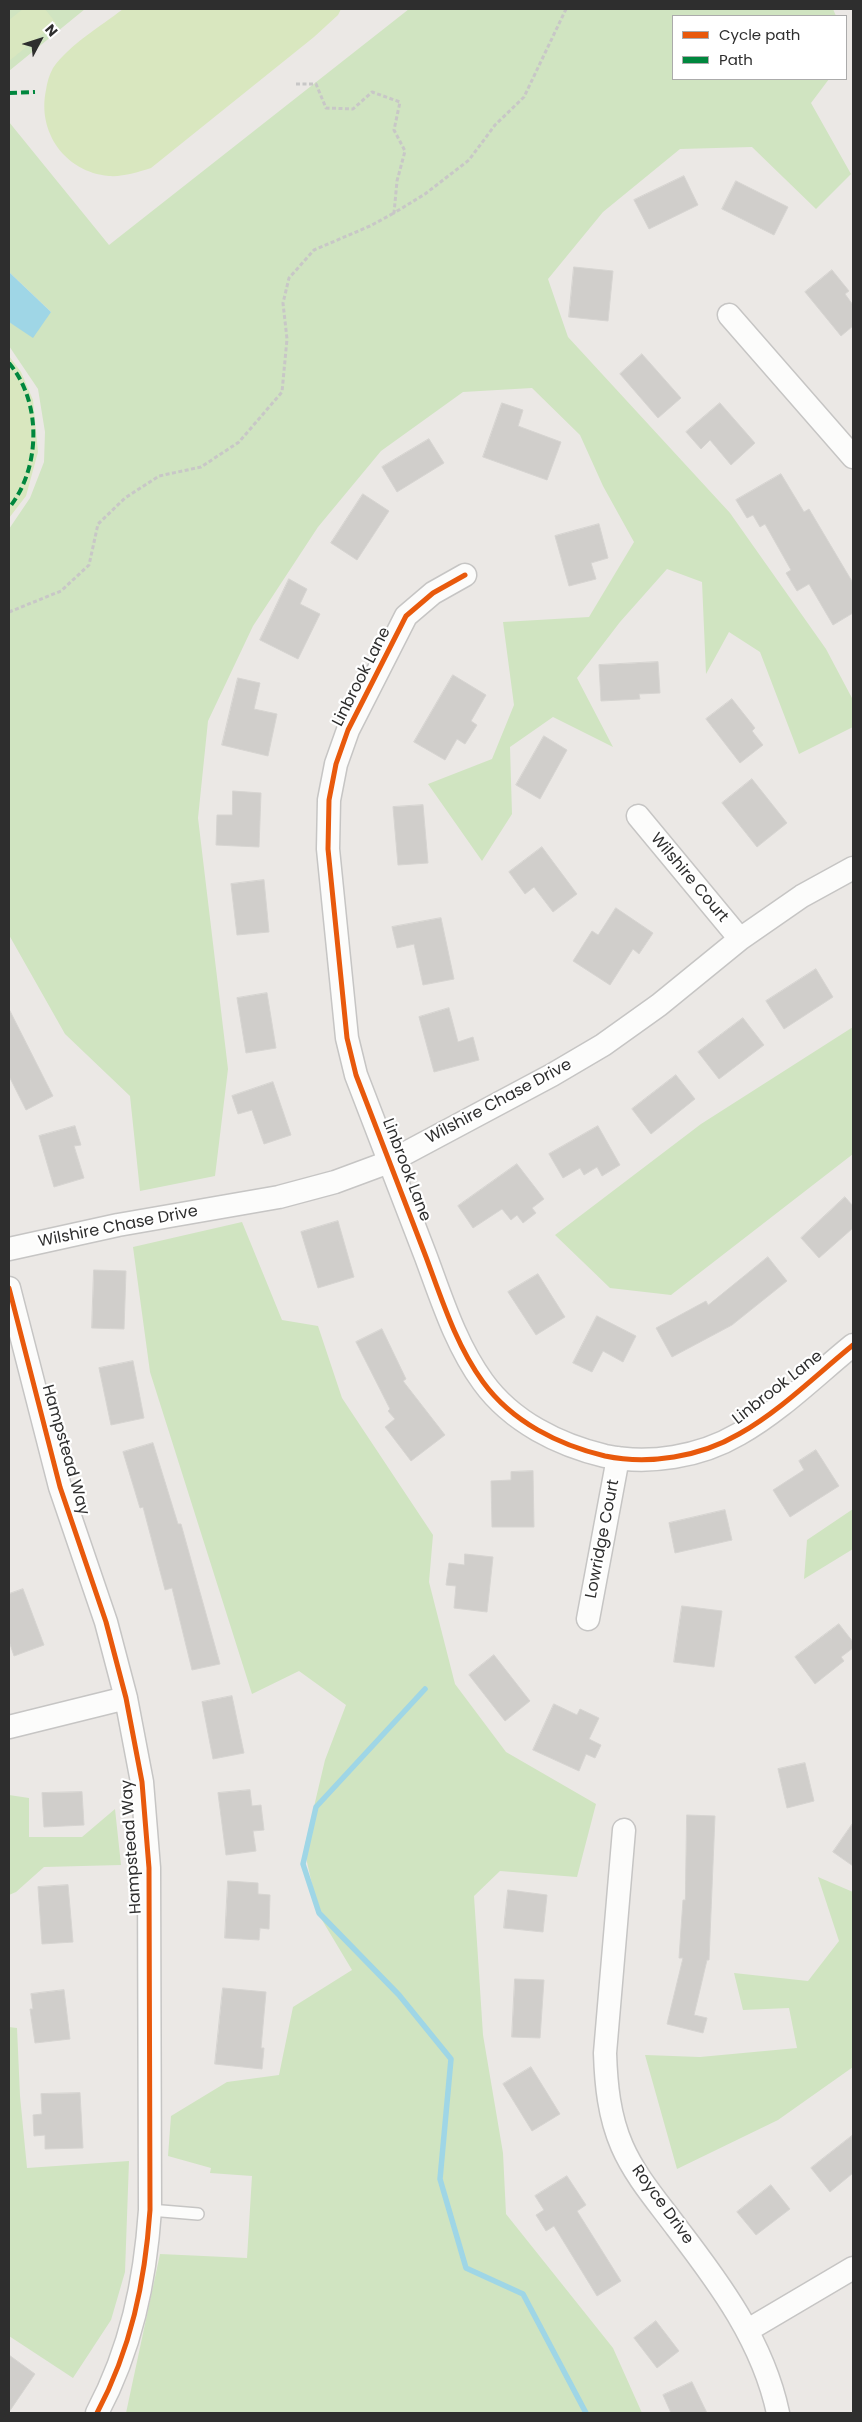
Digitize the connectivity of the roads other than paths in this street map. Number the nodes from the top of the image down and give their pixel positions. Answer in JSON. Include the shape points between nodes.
{"nodes":[{"id":1,"x":729,"y":315,"type":"dead end"},
{"id":2,"x":853,"y":457,"type":"edge"},
{"id":3,"x":466,"y":575,"type":"dead end"},
{"id":4,"x":638,"y":816,"type":"dead end"},
{"id":5,"x":853,"y":868,"type":"edge"},
{"id":6,"x":740,"y":939,"type":"junction"},
{"id":7,"x":389,"y":1162,"type":"junction"},
{"id":8,"x":9,"y":1249,"type":"edge"},
{"id":9,"x":9,"y":1288,"type":"edge"},
{"id":10,"x":853,"y":1345,"type":"edge"},
{"id":11,"x":618,"y":1458,"type":"junction"},
{"id":12,"x":588,"y":1619,"type":"dead end"},
{"id":13,"x":126,"y":1698,"type":"junction"},
{"id":14,"x":9,"y":1727,"type":"edge"},
{"id":15,"x":624,"y":1830,"type":"dead end"},
{"id":16,"x":150,"y":2210,"type":"junction"},
{"id":17,"x":198,"y":2214,"type":"dead end"},
{"id":18,"x":853,"y":2268,"type":"edge"},
{"id":19,"x":748,"y":2330,"type":"junction"},
{"id":20,"x":97,"y":2413,"type":"edge"},
{"id":21,"x":778,"y":2413,"type":"edge"}],
"edges":[{"from":1,"to":2,"type":"street"},
{"from":3,"to":7,"type":"street","name":"Linbrook Lane","via":[[433,593],[406,616],[348,730],[336,764],[330,800],[328,849],[347,1038],[356,1075]]},
{"from":4,"to":6,"type":"street","name":"Wilshire Court"},
{"from":5,"to":6,"type":"street","name":"Wilshire Chase Drive","via":[[802,896]]},
{"from":6,"to":7,"type":"street","name":"Wilshire Chase Drive","via":[[659,1005],[603,1045]]},
{"from":7,"to":8,"type":"street","name":"Wilshire Chase Drive","via":[[335,1182],[280,1197],[118,1225]]},
{"from":7,"to":11,"type":"street","name":"Linbrook Lane","via":[[457,1338],[484,1383],[510,1411],[544,1435],[580,1450]]},
{"from":9,"to":13,"type":"street","name":"Hampstead Way","via":[[60,1487],[106,1622]]},
{"from":10,"to":11,"type":"street","name":"Linbrook Lane","via":[[767,1416],[738,1435],[710,1448],[679,1456],[648,1460]]},
{"from":11,"to":12,"type":"street","name":"Lowridge Court"},
{"from":13,"to":14,"type":"street"},
{"from":13,"to":16,"type":"street","name":"Hampstead Way","via":[[142,1782],[149,1868]]},
{"from":15,"to":19,"type":"street","name":"Royce Drive","via":[[605,2052],[610,2109],[622,2145],[637,2175],[720,2284]]},
{"from":16,"to":17,"type":"lane"},
{"from":16,"to":20,"type":"street","name":"Hampstead Way","via":[[138,2305],[111,2387]]},
{"from":18,"to":19,"type":"street"},
{"from":19,"to":21,"type":"street","name":"Royce Drive","via":[[774,2394]]}]}
